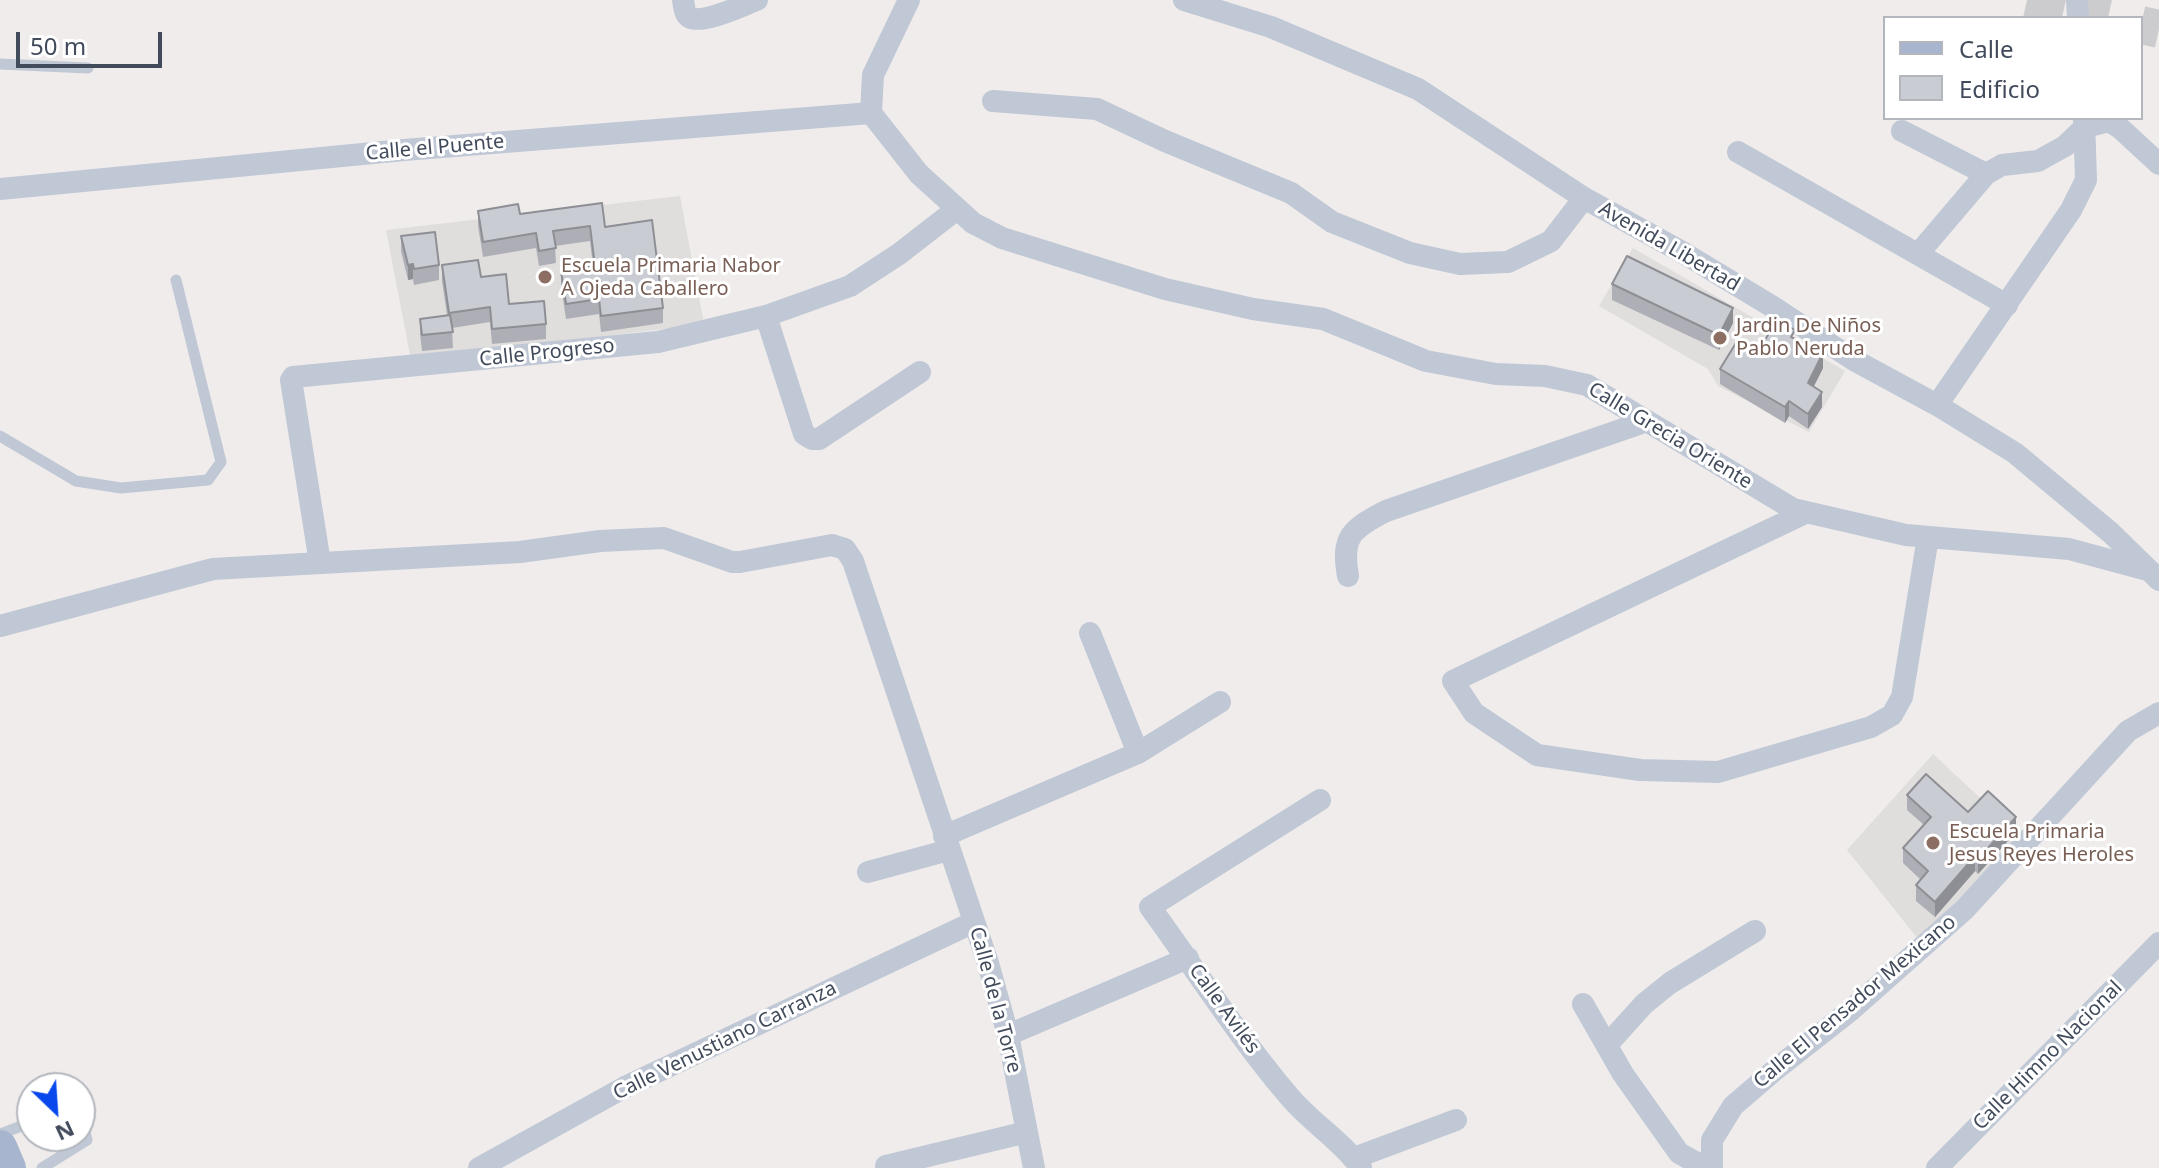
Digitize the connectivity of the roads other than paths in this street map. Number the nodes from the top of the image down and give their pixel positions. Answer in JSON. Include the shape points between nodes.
{"nodes":[{"id":1,"x":683,"y":0,"type":"edge"},
{"id":2,"x":757,"y":0,"type":"edge"},
{"id":3,"x":909,"y":0,"type":"edge"},
{"id":4,"x":1184,"y":0,"type":"edge"},
{"id":5,"x":0,"y":64,"type":"edge"},
{"id":6,"x":88,"y":68,"type":"dead end"},
{"id":7,"x":993,"y":101,"type":"dead end"},
{"id":8,"x":871,"y":113,"type":"junction"},
{"id":9,"x":2085,"y":122,"type":"edge"},
{"id":10,"x":1902,"y":131,"type":"dead end"},
{"id":11,"x":1738,"y":152,"type":"dead end"},
{"id":12,"x":2159,"y":164,"type":"edge"},
{"id":13,"x":1986,"y":174,"type":"junction"},
{"id":14,"x":0,"y":189,"type":"edge"},
{"id":15,"x":1584,"y":198,"type":"junction"},
{"id":16,"x":957,"y":209,"type":"junction"},
{"id":17,"x":1918,"y":254,"type":"junction"},
{"id":18,"x":176,"y":280,"type":"dead end"},
{"id":19,"x":2007,"y":305,"type":"junction"},
{"id":20,"x":766,"y":316,"type":"junction"},
{"id":21,"x":920,"y":372,"type":"dead end"},
{"id":22,"x":1937,"y":405,"type":"junction"},
{"id":23,"x":1647,"y":421,"type":"junction"},
{"id":24,"x":0,"y":436,"type":"edge"},
{"id":25,"x":1807,"y":512,"type":"junction"},
{"id":26,"x":1928,"y":537,"type":"junction"},
{"id":27,"x":320,"y":563,"type":"junction"},
{"id":28,"x":2153,"y":575,"type":"edge"},
{"id":29,"x":1348,"y":576,"type":"dead end"},
{"id":30,"x":0,"y":626,"type":"edge"},
{"id":31,"x":1090,"y":633,"type":"dead end"},
{"id":32,"x":1220,"y":702,"type":"dead end"},
{"id":33,"x":2159,"y":713,"type":"edge"},
{"id":34,"x":1138,"y":753,"type":"junction"},
{"id":35,"x":1320,"y":800,"type":"dead end"},
{"id":36,"x":947,"y":843,"type":"junction"},
{"id":37,"x":868,"y":872,"type":"dead end"},
{"id":38,"x":974,"y":922,"type":"junction"},
{"id":39,"x":1755,"y":931,"type":"dead end"},
{"id":40,"x":2159,"y":943,"type":"edge"},
{"id":41,"x":1188,"y":958,"type":"junction"},
{"id":42,"x":1583,"y":1004,"type":"dead end"},
{"id":43,"x":1008,"y":1035,"type":"junction"},
{"id":44,"x":1607,"y":1045,"type":"junction"},
{"id":45,"x":1456,"y":1120,"type":"dead end"},
{"id":46,"x":1027,"y":1132,"type":"junction"},
{"id":47,"x":0,"y":1147,"type":"edge"},
{"id":48,"x":68,"y":1152,"type":"edge"},
{"id":49,"x":1358,"y":1163,"type":"edge"},
{"id":50,"x":886,"y":1166,"type":"edge"},
{"id":51,"x":1712,"y":1167,"type":"edge"},
{"id":52,"x":9,"y":1168,"type":"edge"},
{"id":53,"x":42,"y":1168,"type":"edge"},
{"id":54,"x":479,"y":1168,"type":"edge"},
{"id":55,"x":1034,"y":1168,"type":"edge"},
{"id":56,"x":1937,"y":1168,"type":"edge"}],
"edges":[{"from":1,"to":2,"type":"street","via":[[686,14],[703,20]]},
{"from":3,"to":8,"type":"street","via":[[873,75]]},
{"from":4,"to":15,"type":"street","name":"Avenida Libertad","via":[[1271,27],[1418,89]]},
{"from":5,"to":6,"type":"lane"},
{"from":7,"to":15,"type":"street","via":[[1097,109],[1291,193],[1332,222],[1410,253],[1460,264],[1508,262],[1551,241]]},
{"from":8,"to":14,"type":"street","name":"Calle el Puente"},
{"from":8,"to":16,"type":"street","name":"Calle Grecia Oriente","via":[[919,174]]},
{"from":9,"to":12,"type":"street","via":[[2109,121]]},
{"from":9,"to":13,"type":"street","via":[[2065,146],[2038,161],[2002,165]]},
{"from":9,"to":19,"type":"street","via":[[2086,180]]},
{"from":10,"to":13,"type":"street"},
{"from":11,"to":17,"type":"street"},
{"from":13,"to":17,"type":"street"},
{"from":15,"to":22,"type":"street","name":"Avenida Libertad"},
{"from":16,"to":20,"type":"street","name":"Calle Progreso","via":[[850,286]]},
{"from":16,"to":23,"type":"street","name":"Calle Grecia Oriente","via":[[1002,238],[1165,289],[1323,319],[1426,361],[1587,385]]},
{"from":17,"to":19,"type":"street"},
{"from":18,"to":24,"type":"lane","via":[[221,462],[208,480],[121,488],[76,481]]},
{"from":19,"to":22,"type":"street"},
{"from":20,"to":21,"type":"street","via":[[804,434],[812,439]]},
{"from":20,"to":27,"type":"street","name":"Calle Progreso","via":[[658,342],[297,374],[291,380]]},
{"from":22,"to":28,"type":"street","name":"Avenida Libertad","via":[[2015,453]]},
{"from":23,"to":25,"type":"street","name":"Calle Grecia Oriente","via":[[1793,509]]},
{"from":23,"to":29,"type":"street","via":[[1386,511],[1349,536],[1344,552]]},
{"from":25,"to":26,"type":"street","name":"Calle Grecia Oriente"},
{"from":25,"to":26,"type":"street","via":[[1453,681],[1474,713],[1537,755],[1640,770],[1718,772],[1871,727],[1892,715],[1902,697]]},
{"from":26,"to":28,"type":"street","name":"Calle Grecia Oriente","via":[[2069,549]]},
{"from":27,"to":30,"type":"street","via":[[213,569]]},
{"from":27,"to":36,"type":"street","name":"Calle de la Torre","via":[[664,538],[732,562],[832,545],[845,549]]},
{"from":31,"to":34,"type":"street"},
{"from":32,"to":34,"type":"street"},
{"from":33,"to":51,"type":"street","name":"Calle El Pensador Mexicano","via":[[2128,731],[1964,910],[1733,1106],[1712,1140]]},
{"from":34,"to":36,"type":"street"},
{"from":35,"to":41,"type":"street","via":[[1150,907]]},
{"from":36,"to":37,"type":"street"},
{"from":36,"to":38,"type":"street","name":"Calle de la Torre"},
{"from":38,"to":43,"type":"street","name":"Calle de la Torre"},
{"from":38,"to":54,"type":"street","name":"Calle Venustiano Carranza","via":[[625,1087]]},
{"from":39,"to":44,"type":"street","via":[[1670,983]]},
{"from":40,"to":56,"type":"street","name":"Calle Himno Nacional"},
{"from":41,"to":43,"type":"street","name":"Calle Avilés"},
{"from":41,"to":49,"type":"street","name":"Calle Avilés","via":[[1303,1114]]},
{"from":42,"to":44,"type":"street"},
{"from":43,"to":46,"type":"street","name":"Calle de la Torre"},
{"from":44,"to":51,"type":"street","via":[[1679,1153]]},
{"from":45,"to":49,"type":"street"},
{"from":46,"to":50,"type":"street"},
{"from":46,"to":55,"type":"street","name":"Calle de la Torre"},
{"from":47,"to":52,"type":"main road"},
{"from":48,"to":53,"type":"lane"}]}
